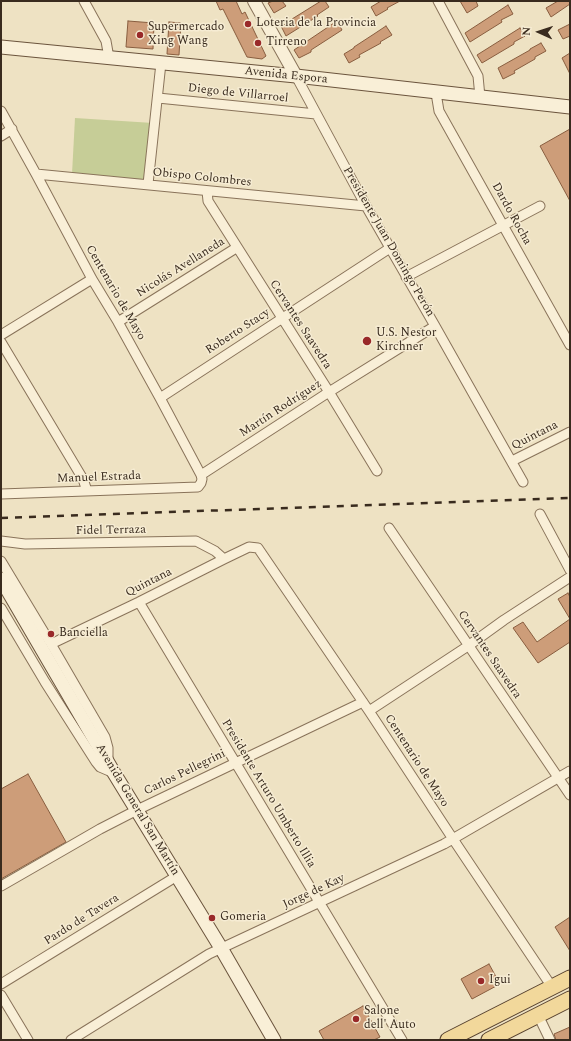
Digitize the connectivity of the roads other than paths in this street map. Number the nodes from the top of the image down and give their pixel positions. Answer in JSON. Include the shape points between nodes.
{"nodes":[{"id":1,"x":84,"y":1,"type":"edge"},
{"id":2,"x":254,"y":1,"type":"edge"},
{"id":3,"x":438,"y":1,"type":"edge"},
{"id":4,"x":1,"y":47,"type":"edge"},
{"id":5,"x":109,"y":58,"type":"junction"},
{"id":6,"x":160,"y":63,"type":"junction"},
{"id":7,"x":296,"y":76,"type":"junction"},
{"id":8,"x":436,"y":92,"type":"junction"},
{"id":9,"x":480,"y":97,"type":"junction"},
{"id":10,"x":158,"y":98,"type":"junction"},
{"id":11,"x":570,"y":107,"type":"edge"},
{"id":12,"x":1,"y":111,"type":"edge"},
{"id":13,"x":316,"y":114,"type":"junction"},
{"id":14,"x":12,"y":129,"type":"junction"},
{"id":15,"x":1,"y":136,"type":"edge"},
{"id":16,"x":36,"y":174,"type":"junction"},
{"id":17,"x":148,"y":184,"type":"junction"},
{"id":18,"x":207,"y":191,"type":"junction"},
{"id":19,"x":366,"y":206,"type":"junction"},
{"id":20,"x":540,"y":206,"type":"dead end"},
{"id":21,"x":504,"y":225,"type":"junction"},
{"id":22,"x":236,"y":248,"type":"junction"},
{"id":23,"x":390,"y":248,"type":"junction"},
{"id":24,"x":406,"y":277,"type":"junction"},
{"id":25,"x":92,"y":279,"type":"junction"},
{"id":26,"x":281,"y":318,"type":"junction"},
{"id":27,"x":118,"y":322,"type":"junction"},
{"id":28,"x":435,"y":326,"type":"junction"},
{"id":29,"x":1,"y":335,"type":"edge"},
{"id":30,"x":1,"y":342,"type":"edge"},
{"id":31,"x":570,"y":345,"type":"edge"},
{"id":32,"x":329,"y":392,"type":"junction"},
{"id":33,"x":160,"y":398,"type":"junction"},
{"id":34,"x":570,"y":432,"type":"edge"},
{"id":35,"x":512,"y":461,"type":"junction"},
{"id":36,"x":377,"y":471,"type":"dead end"},
{"id":37,"x":201,"y":475,"type":"junction"},
{"id":38,"x":523,"y":482,"type":"dead end"},
{"id":39,"x":87,"y":491,"type":"junction"},
{"id":40,"x":1,"y":494,"type":"edge"},
{"id":41,"x":540,"y":514,"type":"dead end"},
{"id":42,"x":389,"y":528,"type":"dead end"},
{"id":43,"x":1,"y":541,"type":"edge"},
{"id":44,"x":258,"y":548,"type":"joint"},
{"id":45,"x":221,"y":556,"type":"junction"},
{"id":46,"x":1,"y":561,"type":"edge"},
{"id":47,"x":570,"y":570,"type":"edge"},
{"id":48,"x":570,"y":577,"type":"edge"},
{"id":49,"x":1,"y":580,"type":"edge"},
{"id":50,"x":139,"y":602,"type":"junction"},
{"id":51,"x":1,"y":608,"type":"edge"},
{"id":52,"x":51,"y":644,"type":"junction"},
{"id":53,"x":468,"y":646,"type":"junction"},
{"id":54,"x":363,"y":702,"type":"junction"},
{"id":55,"x":369,"y":711,"type":"junction"},
{"id":56,"x":235,"y":762,"type":"junction"},
{"id":57,"x":111,"y":768,"type":"junction"},
{"id":58,"x":570,"y":771,"type":"edge"},
{"id":59,"x":558,"y":777,"type":"junction"},
{"id":60,"x":570,"y":795,"type":"edge"},
{"id":61,"x":137,"y":810,"type":"junction"},
{"id":62,"x":453,"y":839,"type":"junction"},
{"id":63,"x":177,"y":876,"type":"junction"},
{"id":64,"x":1,"y":886,"type":"edge"},
{"id":65,"x":319,"y":903,"type":"junction"},
{"id":66,"x":221,"y":948,"type":"junction"},
{"id":67,"x":570,"y":978,"type":"edge"},
{"id":68,"x":1,"y":984,"type":"edge"},
{"id":69,"x":552,"y":987,"type":"junction"},
{"id":70,"x":1,"y":995,"type":"edge"},
{"id":71,"x":570,"y":999,"type":"edge"},
{"id":72,"x":538,"y":1015,"type":"junction"},
{"id":73,"x":28,"y":1040,"type":"edge"},
{"id":74,"x":71,"y":1040,"type":"edge"},
{"id":75,"x":274,"y":1040,"type":"edge"},
{"id":76,"x":402,"y":1040,"type":"edge"},
{"id":77,"x":448,"y":1040,"type":"edge"},
{"id":78,"x":489,"y":1040,"type":"edge"},
{"id":79,"x":550,"y":1040,"type":"edge"}],
"edges":[{"from":1,"to":5,"type":"street","via":[[106,42]]},
{"from":2,"to":7,"type":"street","name":"Presidente Juan Domingo Perón"},
{"from":3,"to":9,"type":"street","via":[[478,76]]},
{"from":4,"to":5,"type":"main road","name":"Avenida Espora"},
{"from":5,"to":6,"type":"main road","name":"Avenida Espora"},
{"from":6,"to":7,"type":"main road","name":"Avenida Espora"},
{"from":6,"to":10,"type":"street"},
{"from":7,"to":8,"type":"main road","name":"Avenida Espora"},
{"from":7,"to":13,"type":"street","name":"Presidente Juan Domingo Perón"},
{"from":8,"to":9,"type":"main road","name":"Avenida Espora"},
{"from":8,"to":21,"type":"street","name":"Dardo Rocha","via":[[439,111]]},
{"from":9,"to":11,"type":"main road","name":"Avenida Espora"},
{"from":10,"to":13,"type":"street","name":"Diego de Villarroel"},
{"from":10,"to":17,"type":"street"},
{"from":12,"to":14,"type":"street","name":"Centenario de Mayo"},
{"from":13,"to":19,"type":"street","name":"Presidente Juan Domingo Perón"},
{"from":14,"to":15,"type":"street"},
{"from":14,"to":16,"type":"street","name":"Centenario de Mayo"},
{"from":16,"to":17,"type":"street","name":"Obispo Colombres"},
{"from":16,"to":25,"type":"street","name":"Centenario de Mayo"},
{"from":17,"to":18,"type":"street","name":"Obispo Colombres"},
{"from":18,"to":19,"type":"street","name":"Obispo Colombres"},
{"from":18,"to":22,"type":"street","name":"Cervantes Saavedra","via":[[208,202]]},
{"from":19,"to":23,"type":"street","name":"Presidente Juan Domingo Perón"},
{"from":20,"to":21,"type":"street"},
{"from":21,"to":24,"type":"street"},
{"from":21,"to":31,"type":"street","name":"Dardo Rocha"},
{"from":22,"to":26,"type":"street","name":"Cervantes Saavedra"},
{"from":22,"to":27,"type":"street","name":"Nicolás Avellaneda"},
{"from":23,"to":24,"type":"street","name":"Presidente Juan Domingo Perón"},
{"from":23,"to":26,"type":"street","name":"Roberto Stacy"},
{"from":24,"to":28,"type":"street","name":"Presidente Juan Domingo Perón"},
{"from":25,"to":27,"type":"street","name":"Centenario de Mayo"},
{"from":25,"to":29,"type":"street"},
{"from":26,"to":32,"type":"street","name":"Cervantes Saavedra"},
{"from":26,"to":33,"type":"street","name":"Roberto Stacy"},
{"from":27,"to":33,"type":"street","name":"Centenario de Mayo"},
{"from":28,"to":32,"type":"street","name":"Martín Rodríguez"},
{"from":28,"to":35,"type":"street","name":"Presidente Juan Domingo Perón"},
{"from":30,"to":39,"type":"street","via":[[83,479]]},
{"from":32,"to":36,"type":"street","name":"Cervantes Saavedra"},
{"from":32,"to":37,"type":"street","name":"Martín Rodríguez"},
{"from":33,"to":37,"type":"street","name":"Centenario de Mayo"},
{"from":34,"to":35,"type":"street","name":"Quintana"},
{"from":35,"to":38,"type":"street","name":"Presidente Juan Domingo Perón"},
{"from":37,"to":39,"type":"street","name":"Manuel Estrada","via":[[198,487]]},
{"from":39,"to":40,"type":"street","name":"Manuel Estrada"},
{"from":41,"to":47,"type":"street"},
{"from":42,"to":53,"type":"street","name":"Cervantes Saavedra"},
{"from":43,"to":45,"type":"street","name":"Fidel Terraza","via":[[25,544],[196,541]]},
{"from":44,"to":45,"type":"street","name":"Quintana","via":[[249,547]]},
{"from":44,"to":54,"type":"street","name":"Centenario de Mayo"},
{"from":45,"to":50,"type":"street","name":"Quintana"},
{"from":46,"to":52,"type":"street"},
{"from":48,"to":53,"type":"street"},
{"from":49,"to":57,"type":"main road","name":"Avenida General San Martín"},
{"from":50,"to":52,"type":"street","name":"Quintana"},
{"from":50,"to":56,"type":"street","name":"Presidente Arturo Umberto Illia"},
{"from":51,"to":57,"type":"street","via":[[96,762],[100,767]]},
{"from":52,"to":57,"type":"street","via":[[105,736]]},
{"from":53,"to":55,"type":"street"},
{"from":53,"to":59,"type":"street","name":"Cervantes Saavedra"},
{"from":54,"to":55,"type":"street","name":"Centenario de Mayo"},
{"from":54,"to":56,"type":"street","name":"Carlos Pellegrini"},
{"from":55,"to":62,"type":"street","name":"Centenario de Mayo"},
{"from":56,"to":61,"type":"street","name":"Carlos Pellegrini"},
{"from":56,"to":65,"type":"street","name":"Presidente Arturo Umberto Illia"},
{"from":57,"to":61,"type":"main road","name":"Avenida General San Martín"},
{"from":58,"to":59,"type":"street","name":"Jorge de Kay"},
{"from":59,"to":60,"type":"street","name":"Cervantes Saavedra"},
{"from":59,"to":62,"type":"street","name":"Jorge de Kay"},
{"from":61,"to":63,"type":"main road","name":"Avenida General San Martín"},
{"from":61,"to":64,"type":"street","name":"Carlos Pellegrini"},
{"from":62,"to":65,"type":"street","name":"Jorge de Kay"},
{"from":62,"to":69,"type":"street","name":"Centenario de Mayo"},
{"from":63,"to":66,"type":"main road","name":"Avenida General San Martín"},
{"from":63,"to":68,"type":"street","name":"Pardo de Tavera"},
{"from":65,"to":66,"type":"street","name":"Jorge de Kay"},
{"from":65,"to":76,"type":"street","name":"Presidente Arturo Umberto Illia"},
{"from":66,"to":74,"type":"street","name":"Jorge de Kay"},
{"from":66,"to":75,"type":"main road","name":"Avenida General San Martín"},
{"from":67,"to":69,"type":"main road"},
{"from":69,"to":77,"type":"main road"},
{"from":70,"to":73,"type":"street"},
{"from":71,"to":72,"type":"main road"},
{"from":72,"to":78,"type":"main road"},
{"from":72,"to":79,"type":"street"}]}
